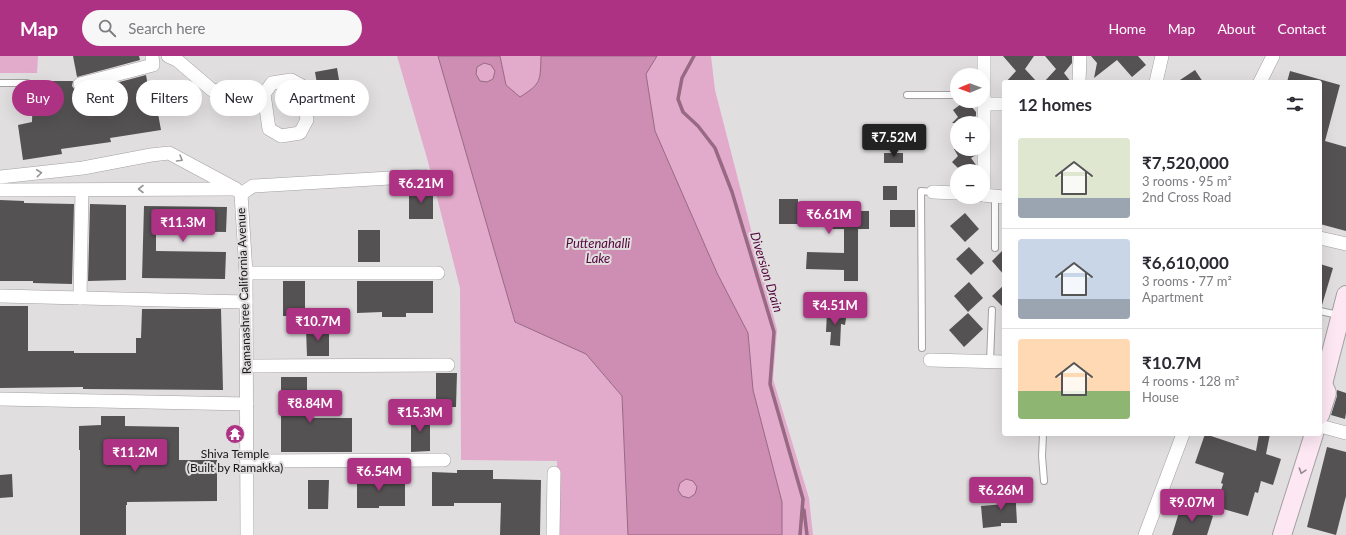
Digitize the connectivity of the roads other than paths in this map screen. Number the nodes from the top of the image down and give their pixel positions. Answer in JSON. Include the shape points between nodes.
{"nodes":[{"id":1,"x":152,"y":56,"type":"edge"},
{"id":2,"x":168,"y":56,"type":"edge"},
{"id":3,"x":984,"y":56,"type":"edge"},
{"id":4,"x":1080,"y":56,"type":"edge"},
{"id":5,"x":1162,"y":56,"type":"edge"},
{"id":6,"x":1273,"y":56,"type":"edge"},
{"id":7,"x":984,"y":68,"type":"edge"},
{"id":8,"x":95,"y":80,"type":"edge"},
{"id":9,"x":1079,"y":80,"type":"edge"},
{"id":10,"x":1156,"y":80,"type":"edge"},
{"id":11,"x":1261,"y":80,"type":"edge"},
{"id":12,"x":0,"y":83,"type":"edge"},
{"id":13,"x":12,"y":83,"type":"edge"},
{"id":14,"x":210,"y":88,"type":"edge"},
{"id":15,"x":907,"y":95,"type":"dead end"},
{"id":16,"x":950,"y":95,"type":"edge"},
{"id":17,"x":990,"y":99,"type":"edge"},
{"id":18,"x":1002,"y":103,"type":"edge"},
{"id":19,"x":985,"y":108,"type":"edge"},
{"id":20,"x":424,"y":176,"type":"dead end"},
{"id":21,"x":0,"y":177,"type":"edge"},
{"id":22,"x":0,"y":190,"type":"edge"},
{"id":23,"x":82,"y":190,"type":"junction"},
{"id":24,"x":238,"y":192,"type":"junction"},
{"id":25,"x":933,"y":192,"type":"joint"},
{"id":26,"x":950,"y":193,"type":"edge"},
{"id":27,"x":991,"y":196,"type":"edge"},
{"id":28,"x":1322,"y":238,"type":"edge"},
{"id":29,"x":1346,"y":244,"type":"edge"},
{"id":30,"x":995,"y":248,"type":"dead end"},
{"id":31,"x":246,"y":273,"type":"junction"},
{"id":32,"x":438,"y":273,"type":"dead end"},
{"id":33,"x":1346,"y":295,"type":"edge"},
{"id":34,"x":0,"y":296,"type":"edge"},
{"id":35,"x":80,"y":298,"type":"junction"},
{"id":36,"x":246,"y":302,"type":"junction"},
{"id":37,"x":992,"y":310,"type":"dead end"},
{"id":38,"x":1322,"y":311,"type":"edge"},
{"id":39,"x":1340,"y":316,"type":"junction"},
{"id":40,"x":922,"y":348,"type":"dead end"},
{"id":41,"x":930,"y":360,"type":"dead end"},
{"id":42,"x":990,"y":362,"type":"junction"},
{"id":43,"x":1002,"y":362,"type":"edge"},
{"id":44,"x":448,"y":365,"type":"dead end"},
{"id":45,"x":247,"y":366,"type":"junction"},
{"id":46,"x":1322,"y":385,"type":"edge"},
{"id":47,"x":0,"y":399,"type":"edge"},
{"id":48,"x":247,"y":404,"type":"junction"},
{"id":49,"x":1322,"y":409,"type":"edge"},
{"id":50,"x":1322,"y":426,"type":"edge"},
{"id":51,"x":1346,"y":432,"type":"edge"},
{"id":52,"x":1043,"y":436,"type":"edge"},
{"id":53,"x":1182,"y":436,"type":"edge"},
{"id":54,"x":1300,"y":436,"type":"edge"},
{"id":55,"x":1313,"y":436,"type":"edge"},
{"id":56,"x":444,"y":460,"type":"dead end"},
{"id":57,"x":247,"y":461,"type":"junction"},
{"id":58,"x":554,"y":473,"type":"dead end"},
{"id":59,"x":1044,"y":481,"type":"dead end"},
{"id":60,"x":247,"y":535,"type":"edge"},
{"id":61,"x":554,"y":535,"type":"edge"},
{"id":62,"x":1145,"y":535,"type":"edge"},
{"id":63,"x":1269,"y":535,"type":"edge"},
{"id":64,"x":1282,"y":535,"type":"edge"}],
"edges":[{"from":1,"to":8,"type":"street","via":[[153,65]]},
{"from":2,"to":14,"type":"street","via":[[177,60]]},
{"from":3,"to":7,"type":"street"},
{"from":4,"to":9,"type":"street"},
{"from":5,"to":10,"type":"street"},
{"from":6,"to":11,"type":"street"},
{"from":12,"to":13,"type":"lane"},
{"from":15,"to":16,"type":"lane"},
{"from":17,"to":18,"type":"street"},
{"from":19,"to":27,"type":"street"},
{"from":20,"to":24,"type":"street","via":[[253,186]]},
{"from":21,"to":24,"type":"street","one_way":true,"via":[[83,168],[169,153]]},
{"from":22,"to":23,"type":"street"},
{"from":24,"to":23,"type":"street","one_way":true},
{"from":23,"to":35,"type":"street"},
{"from":24,"to":31,"type":"street","name":"Ramanashree California Avenue"},
{"from":25,"to":26,"type":"street"},
{"from":25,"to":40,"type":"lane","via":[[921,192]]},
{"from":27,"to":30,"type":"lane"},
{"from":28,"to":29,"type":"street"},
{"from":31,"to":32,"type":"street"},
{"from":31,"to":36,"type":"street","name":"Ramanashree California Avenue"},
{"from":33,"to":39,"type":"street"},
{"from":34,"to":35,"type":"street"},
{"from":35,"to":36,"type":"street"},
{"from":36,"to":45,"type":"street","name":"Ramanashree California Avenue"},
{"from":37,"to":42,"type":"lane"},
{"from":38,"to":39,"type":"lane"},
{"from":39,"to":46,"type":"street"},
{"from":41,"to":42,"type":"street"},
{"from":42,"to":43,"type":"street"},
{"from":44,"to":45,"type":"street"},
{"from":45,"to":48,"type":"street","name":"Ramanashree California Avenue"},
{"from":46,"to":49,"type":"street","via":[[1327,393]]},
{"from":47,"to":48,"type":"street"},
{"from":48,"to":57,"type":"street","name":"Ramanashree California Avenue"},
{"from":50,"to":51,"type":"street"},
{"from":52,"to":59,"type":"lane"},
{"from":53,"to":62,"type":"street"},
{"from":54,"to":63,"type":"street"},
{"from":55,"to":64,"type":"street","one_way":true},
{"from":56,"to":57,"type":"street"},
{"from":57,"to":60,"type":"street","name":"Ramanashree California Avenue"},
{"from":58,"to":61,"type":"street"}]}
